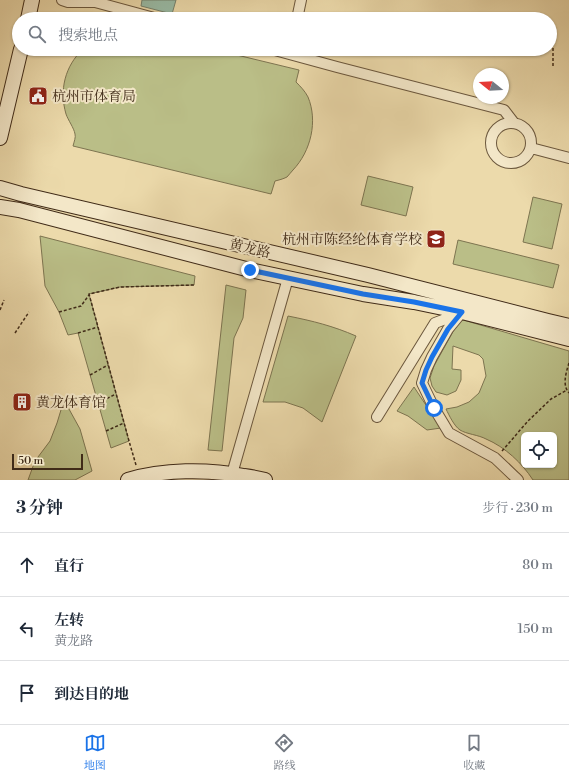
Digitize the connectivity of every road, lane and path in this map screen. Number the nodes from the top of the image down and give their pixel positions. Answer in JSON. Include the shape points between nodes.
{"nodes":[{"id":1,"x":32,"y":0,"type":"edge"},
{"id":2,"x":62,"y":0,"type":"edge"},
{"id":3,"x":301,"y":0,"type":"edge"},
{"id":4,"x":29,"y":12,"type":"edge"},
{"id":5,"x":132,"y":12,"type":"edge"},
{"id":6,"x":298,"y":12,"type":"edge"},
{"id":7,"x":19,"y":56,"type":"edge"},
{"id":8,"x":304,"y":56,"type":"edge"},
{"id":9,"x":553,"y":56,"type":"edge"},
{"id":10,"x":553,"y":66,"type":"dead end"},
{"id":11,"x":514,"y":123,"type":"junction"},
{"id":12,"x":0,"y":138,"type":"edge"},
{"id":13,"x":531,"y":148,"type":"junction"},
{"id":14,"x":569,"y":158,"type":"edge"},
{"id":15,"x":0,"y":188,"type":"edge"},
{"id":16,"x":21,"y":194,"type":"junction"},
{"id":17,"x":0,"y":195,"type":"edge"},
{"id":18,"x":0,"y":207,"type":"edge"},
{"id":19,"x":241,"y":246,"type":"junction"},
{"id":20,"x":237,"y":267,"type":"junction"},
{"id":21,"x":288,"y":278,"type":"junction"},
{"id":22,"x":194,"y":285,"type":"dead end"},
{"id":23,"x":89,"y":294,"type":"junction"},
{"id":24,"x":4,"y":300,"type":"dead end"},
{"id":25,"x":0,"y":310,"type":"edge"},
{"id":26,"x":29,"y":312,"type":"dead end"},
{"id":27,"x":59,"y":312,"type":"dead end"},
{"id":28,"x":462,"y":312,"type":"junction"},
{"id":29,"x":569,"y":326,"type":"edge"},
{"id":30,"x":98,"y":327,"type":"junction"},
{"id":31,"x":14,"y":333,"type":"dead end"},
{"id":32,"x":78,"y":333,"type":"dead end"},
{"id":33,"x":569,"y":339,"type":"edge"},
{"id":34,"x":569,"y":363,"type":"edge"},
{"id":35,"x":108,"y":365,"type":"junction"},
{"id":36,"x":90,"y":375,"type":"dead end"},
{"id":37,"x":567,"y":390,"type":"junction"},
{"id":38,"x":116,"y":394,"type":"junction"},
{"id":39,"x":569,"y":394,"type":"edge"},
{"id":40,"x":98,"y":403,"type":"dead end"},
{"id":41,"x":377,"y":417,"type":"dead end"},
{"id":42,"x":124,"y":423,"type":"junction"},
{"id":43,"x":106,"y":431,"type":"dead end"},
{"id":44,"x":495,"y":458,"type":"junction"},
{"id":45,"x":232,"y":474,"type":"junction"},
{"id":46,"x":134,"y":478,"type":"edge"},
{"id":47,"x":265,"y":480,"type":"edge"},
{"id":48,"x":518,"y":480,"type":"edge"}],
"edges":[{"from":1,"to":4,"type":"main road"},
{"from":2,"to":5,"type":"street","via":[[95,2]]},
{"from":3,"to":6,"type":"street"},
{"from":7,"to":12,"type":"main road"},
{"from":8,"to":11,"type":"street","via":[[337,67],[504,110]]},
{"from":9,"to":10,"type":"path"},
{"from":11,"to":13,"type":"street","via":[[526,129],[532,141]]},
{"from":11,"to":13,"type":"street","via":[[501,126],[492,136],[494,155],[505,163],[518,163],[524,160]]},
{"from":13,"to":14,"type":"street"},
{"from":15,"to":16,"type":"main road","name":"黄龙路"},
{"from":16,"to":17,"type":"main road"},
{"from":16,"to":19,"type":"main road","name":"黄龙路"},
{"from":18,"to":20,"type":"main road","name":"黄龙路"},
{"from":19,"to":20,"type":"main road","via":[[247,252],[248,258],[245,264]]},
{"from":19,"to":29,"type":"main road","name":"黄龙路"},
{"from":20,"to":21,"type":"main road","name":"黄龙路"},
{"from":21,"to":28,"type":"main road","name":"黄龙路"},
{"from":21,"to":45,"type":"street"},
{"from":22,"to":23,"type":"path","via":[[120,287]]},
{"from":23,"to":27,"type":"path","via":[[81,306]]},
{"from":23,"to":30,"type":"path"},
{"from":24,"to":25,"type":"path"},
{"from":26,"to":31,"type":"path"},
{"from":28,"to":33,"type":"main road","name":"黄龙路"},
{"from":28,"to":41,"type":"street","via":[[435,324]]},
{"from":28,"to":44,"type":"street","via":[[448,329],[432,357],[422,383],[449,433]]},
{"from":30,"to":32,"type":"path"},
{"from":30,"to":35,"type":"path"},
{"from":34,"to":37,"type":"path","via":[[565,385]]},
{"from":35,"to":36,"type":"path"},
{"from":35,"to":38,"type":"path"},
{"from":37,"to":39,"type":"path"},
{"from":37,"to":44,"type":"path","via":[[551,400],[528,421]]},
{"from":38,"to":40,"type":"path"},
{"from":38,"to":42,"type":"path"},
{"from":42,"to":43,"type":"path"},
{"from":42,"to":46,"type":"path","via":[[133,456]]},
{"from":44,"to":48,"type":"street"},
{"from":45,"to":46,"type":"main road","via":[[204,471]]},
{"from":45,"to":47,"type":"main road"}]}
